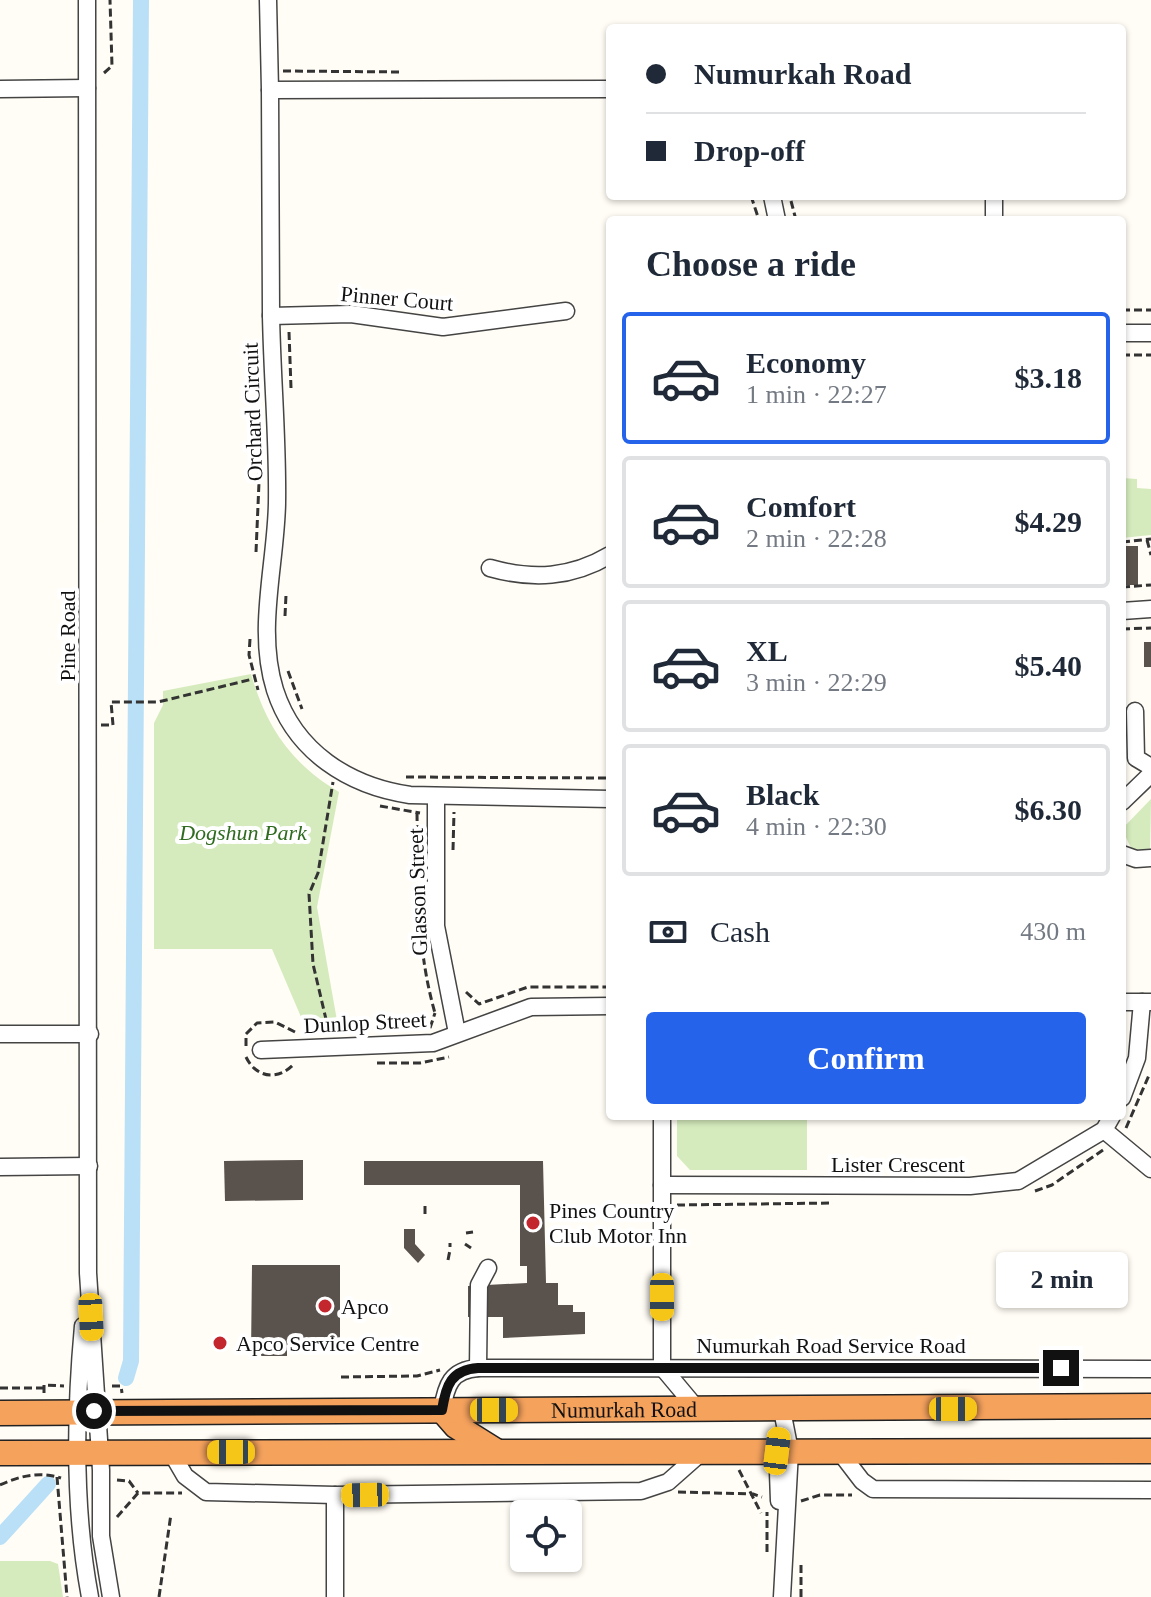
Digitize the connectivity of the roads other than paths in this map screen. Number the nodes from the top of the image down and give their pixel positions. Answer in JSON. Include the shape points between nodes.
{"nodes":[{"id":1,"x":87,"y":0,"type":"edge"},
{"id":2,"x":268,"y":0,"type":"edge"},
{"id":3,"x":87,"y":88,"type":"junction"},
{"id":4,"x":0,"y":89,"type":"edge"},
{"id":5,"x":606,"y":89,"type":"edge"},
{"id":6,"x":270,"y":90,"type":"junction"},
{"id":7,"x":566,"y":311,"type":"dead end"},
{"id":8,"x":271,"y":316,"type":"junction"},
{"id":9,"x":1126,"y":333,"type":"edge"},
{"id":10,"x":1151,"y":333,"type":"edge"},
{"id":11,"x":606,"y":557,"type":"edge"},
{"id":12,"x":490,"y":568,"type":"dead end"},
{"id":13,"x":1151,"y":609,"type":"edge"},
{"id":14,"x":1126,"y":611,"type":"edge"},
{"id":15,"x":1135,"y":711,"type":"dead end"},
{"id":16,"x":1143,"y":734,"type":"edge"},
{"id":17,"x":1151,"y":767,"type":"edge"},
{"id":18,"x":1151,"y":774,"type":"edge"},
{"id":19,"x":1126,"y":798,"type":"edge"},
{"id":20,"x":606,"y":799,"type":"edge"},
{"id":21,"x":436,"y":804,"type":"junction"},
{"id":22,"x":1126,"y":855,"type":"edge"},
{"id":23,"x":1151,"y":858,"type":"edge"},
{"id":24,"x":1126,"y":1002,"type":"edge"},
{"id":25,"x":1147,"y":1002,"type":"edge"},
{"id":26,"x":606,"y":1006,"type":"edge"},
{"id":27,"x":457,"y":1033,"type":"junction"},
{"id":28,"x":0,"y":1034,"type":"edge"},
{"id":29,"x":90,"y":1034,"type":"junction"},
{"id":30,"x":261,"y":1050,"type":"dead end"},
{"id":31,"x":1126,"y":1087,"type":"edge"},
{"id":32,"x":662,"y":1120,"type":"edge"},
{"id":33,"x":1108,"y":1123,"type":"edge"},
{"id":34,"x":89,"y":1166,"type":"junction"},
{"id":35,"x":0,"y":1167,"type":"edge"},
{"id":36,"x":1151,"y":1169,"type":"edge"},
{"id":37,"x":662,"y":1185,"type":"junction"},
{"id":38,"x":488,"y":1268,"type":"dead end"},
{"id":39,"x":662,"y":1367,"type":"junction"},
{"id":40,"x":478,"y":1368,"type":"junction"},
{"id":41,"x":1151,"y":1369,"type":"edge"},
{"id":42,"x":1151,"y":1406,"type":"edge"},
{"id":43,"x":442,"y":1410,"type":"junction"},
{"id":44,"x":698,"y":1410,"type":"junction"},
{"id":45,"x":782,"y":1410,"type":"junction"},
{"id":46,"x":86,"y":1412,"type":"junction"},
{"id":47,"x":0,"y":1413,"type":"edge"},
{"id":48,"x":783,"y":1451,"type":"junction"},
{"id":49,"x":839,"y":1451,"type":"junction"},
{"id":50,"x":1151,"y":1451,"type":"edge"},
{"id":51,"x":90,"y":1452,"type":"junction"},
{"id":52,"x":171,"y":1452,"type":"junction"},
{"id":53,"x":498,"y":1452,"type":"junction"},
{"id":54,"x":702,"y":1452,"type":"junction"},
{"id":55,"x":0,"y":1453,"type":"edge"},
{"id":56,"x":1151,"y":1490,"type":"edge"},
{"id":57,"x":335,"y":1495,"type":"junction"},
{"id":58,"x":101,"y":1536,"type":"junction"},
{"id":59,"x":81,"y":1538,"type":"junction"},
{"id":60,"x":90,"y":1597,"type":"edge"},
{"id":61,"x":111,"y":1597,"type":"edge"},
{"id":62,"x":335,"y":1597,"type":"edge"},
{"id":63,"x":782,"y":1597,"type":"edge"}],
"edges":[{"from":1,"to":3,"type":"street","name":"Pine Road"},
{"from":2,"to":6,"type":"street","name":"Orchard Circuit"},
{"from":3,"to":4,"type":"street"},
{"from":3,"to":29,"type":"street","name":"Pine Road"},
{"from":5,"to":6,"type":"street"},
{"from":6,"to":8,"type":"street","name":"Orchard Circuit"},
{"from":7,"to":8,"type":"street","name":"Pinner Court","via":[[443,327],[351,314]]},
{"from":8,"to":21,"type":"street","name":"Orchard Circuit","via":[[277,504],[266,640],[271,674],[289,721],[336,779]]},
{"from":9,"to":10,"type":"street"},
{"from":11,"to":12,"type":"street","via":[[544,577]]},
{"from":13,"to":14,"type":"street"},
{"from":15,"to":16,"type":"street"},
{"from":16,"to":17,"type":"street","via":[[1136,758]]},
{"from":18,"to":19,"type":"street"},
{"from":20,"to":21,"type":"street","name":"Orchard Circuit"},
{"from":21,"to":27,"type":"street","name":"Glasson Street","via":[[436,926]]},
{"from":22,"to":23,"type":"street"},
{"from":24,"to":25,"type":"street"},
{"from":25,"to":31,"type":"street"},
{"from":26,"to":27,"type":"street","name":"Dunlop Street","via":[[531,1007]]},
{"from":27,"to":30,"type":"street","name":"Dunlop Street","via":[[433,1043]]},
{"from":28,"to":29,"type":"street"},
{"from":29,"to":34,"type":"street","name":"Pine Road"},
{"from":32,"to":37,"type":"street"},
{"from":33,"to":36,"type":"street"},
{"from":33,"to":37,"type":"street","name":"Lister Crescent","via":[[1018,1181],[970,1186]]},
{"from":34,"to":35,"type":"street"},
{"from":34,"to":46,"type":"street","name":"Pine Road"},
{"from":37,"to":39,"type":"street"},
{"from":38,"to":40,"type":"street","via":[[479,1285]]},
{"from":39,"to":40,"type":"street","name":"Numurkah Road Service Road"},
{"from":39,"to":41,"type":"street","name":"Numurkah Road Service Road"},
{"from":39,"to":44,"type":"street"},
{"from":40,"to":43,"type":"street","via":[[452,1377]]},
{"from":42,"to":45,"type":"highway","name":"Numurkah Road"},
{"from":43,"to":44,"type":"highway","name":"Numurkah Road"},
{"from":43,"to":46,"type":"highway","name":"Numurkah Road"},
{"from":43,"to":53,"type":"highway","via":[[456,1426]]},
{"from":44,"to":45,"type":"highway","name":"Numurkah Road"},
{"from":45,"to":48,"type":"street"},
{"from":46,"to":47,"type":"highway","name":"Numurkah Road"},
{"from":46,"to":51,"type":"street","name":"Pine Road"},
{"from":48,"to":49,"type":"highway","name":"Numurkah Road"},
{"from":48,"to":54,"type":"highway","name":"Numurkah Road"},
{"from":48,"to":63,"type":"street"},
{"from":49,"to":50,"type":"highway","name":"Numurkah Road"},
{"from":49,"to":56,"type":"street","via":[[873,1489]]},
{"from":51,"to":52,"type":"highway","name":"Numurkah Road"},
{"from":51,"to":55,"type":"highway","name":"Numurkah Road"},
{"from":51,"to":58,"type":"street"},
{"from":51,"to":59,"type":"street"},
{"from":52,"to":53,"type":"highway","name":"Numurkah Road"},
{"from":52,"to":57,"type":"street","via":[[185,1476],[206,1492]]},
{"from":53,"to":54,"type":"highway","name":"Numurkah Road"},
{"from":54,"to":57,"type":"street","via":[[668,1482],[641,1491]]},
{"from":57,"to":62,"type":"street"},
{"from":58,"to":59,"type":"street"},
{"from":58,"to":61,"type":"street"},
{"from":59,"to":60,"type":"street"}]}
